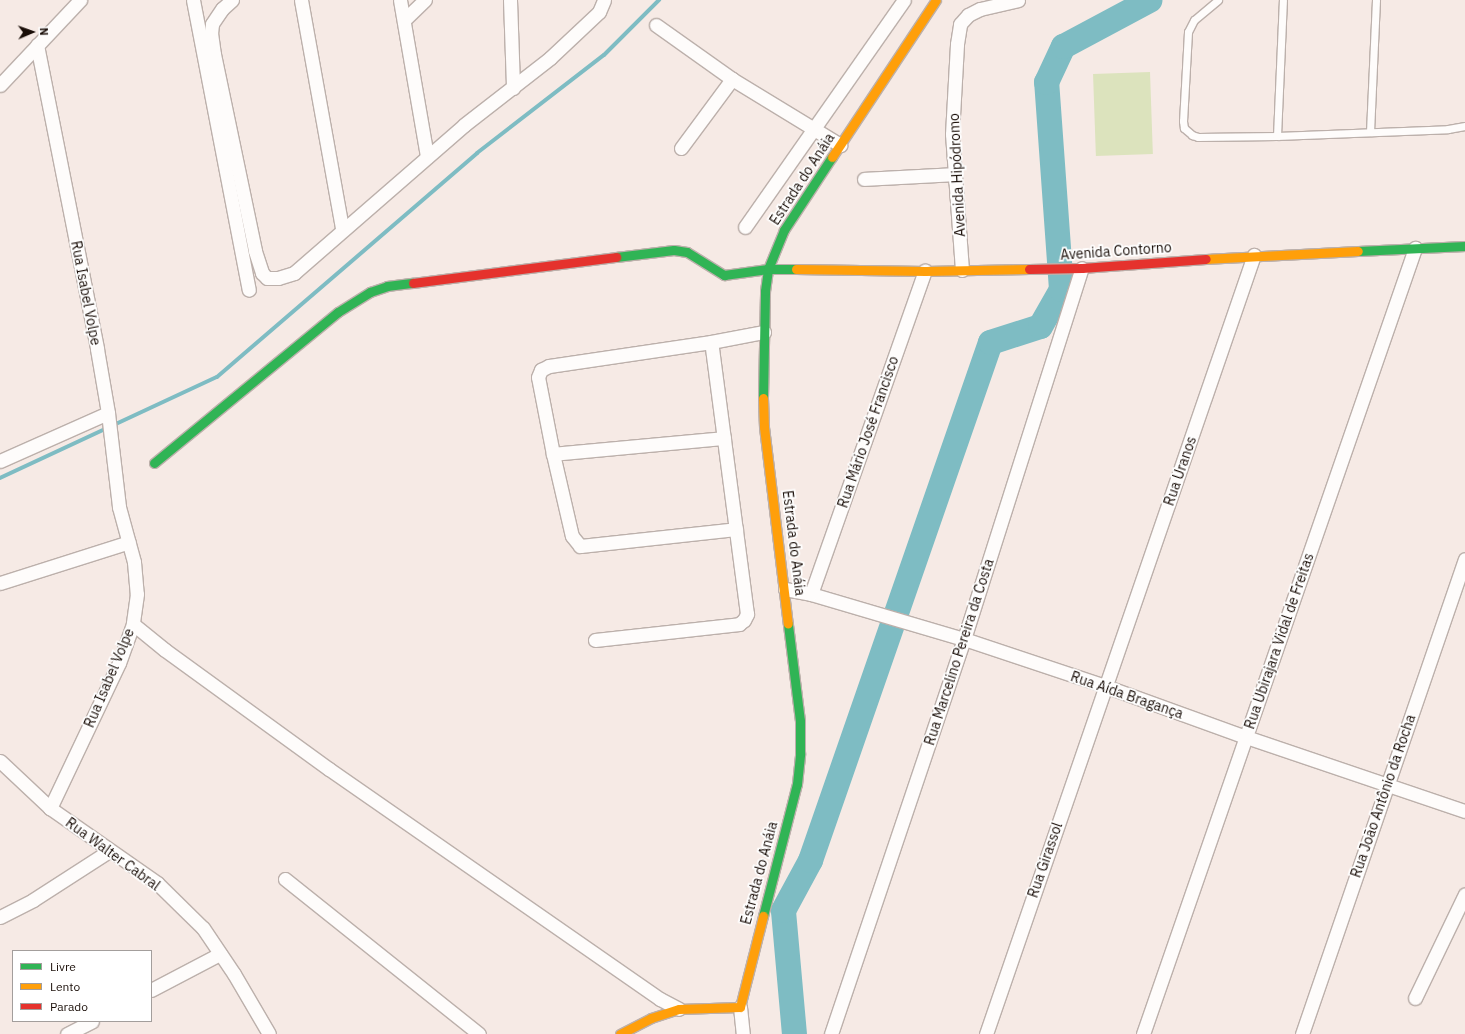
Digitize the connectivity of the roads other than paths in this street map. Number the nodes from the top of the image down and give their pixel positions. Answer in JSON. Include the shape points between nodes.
{"nodes":[{"id":1,"x":80,"y":0,"type":"edge"},
{"id":2,"x":193,"y":0,"type":"edge"},
{"id":3,"x":232,"y":0,"type":"edge"},
{"id":4,"x":301,"y":0,"type":"edge"},
{"id":5,"x":400,"y":0,"type":"edge"},
{"id":6,"x":425,"y":0,"type":"edge"},
{"id":7,"x":510,"y":0,"type":"edge"},
{"id":8,"x":604,"y":0,"type":"edge"},
{"id":9,"x":904,"y":0,"type":"edge"},
{"id":10,"x":936,"y":0,"type":"edge"},
{"id":11,"x":1018,"y":0,"type":"edge"},
{"id":12,"x":1218,"y":0,"type":"edge"},
{"id":13,"x":1283,"y":0,"type":"edge"},
{"id":14,"x":1376,"y":0,"type":"edge"},
{"id":15,"x":404,"y":20,"type":"junction"},
{"id":16,"x":656,"y":25,"type":"dead end"},
{"id":17,"x":37,"y":45,"type":"junction"},
{"id":18,"x":732,"y":79,"type":"junction"},
{"id":19,"x":0,"y":85,"type":"edge"},
{"id":20,"x":513,"y":88,"type":"junction"},
{"id":21,"x":1465,"y":126,"type":"edge"},
{"id":22,"x":813,"y":130,"type":"junction"},
{"id":23,"x":1370,"y":132,"type":"junction"},
{"id":24,"x":1277,"y":136,"type":"junction"},
{"id":25,"x":840,"y":145,"type":"junction"},
{"id":26,"x":681,"y":148,"type":"dead end"},
{"id":27,"x":427,"y":157,"type":"junction"},
{"id":28,"x":955,"y":174,"type":"junction"},
{"id":29,"x":864,"y":180,"type":"dead end"},
{"id":30,"x":745,"y":226,"type":"dead end"},
{"id":31,"x":342,"y":229,"type":"junction"},
{"id":32,"x":1465,"y":246,"type":"edge"},
{"id":33,"x":1415,"y":248,"type":"junction"},
{"id":34,"x":1254,"y":256,"type":"junction"},
{"id":35,"x":1079,"y":268,"type":"junction"},
{"id":36,"x":768,"y":269,"type":"junction"},
{"id":37,"x":962,"y":270,"type":"junction"},
{"id":38,"x":925,"y":271,"type":"junction"},
{"id":39,"x":249,"y":290,"type":"dead end"},
{"id":40,"x":764,"y":332,"type":"junction"},
{"id":41,"x":711,"y":342,"type":"junction"},
{"id":42,"x":108,"y":412,"type":"junction"},
{"id":43,"x":724,"y":438,"type":"junction"},
{"id":44,"x":552,"y":454,"type":"junction"},
{"id":45,"x":0,"y":462,"type":"edge"},
{"id":46,"x":154,"y":463,"type":"dead end"},
{"id":47,"x":736,"y":529,"type":"junction"},
{"id":48,"x":129,"y":542,"type":"junction"},
{"id":49,"x":1465,"y":559,"type":"edge"},
{"id":50,"x":0,"y":583,"type":"edge"},
{"id":51,"x":785,"y":589,"type":"junction"},
{"id":52,"x":811,"y":594,"type":"junction"},
{"id":53,"x":133,"y":624,"type":"junction"},
{"id":54,"x":964,"y":639,"type":"junction"},
{"id":55,"x":595,"y":640,"type":"dead end"},
{"id":56,"x":1105,"y":686,"type":"junction"},
{"id":57,"x":1246,"y":738,"type":"junction"},
{"id":58,"x":0,"y":762,"type":"edge"},
{"id":59,"x":1386,"y":785,"type":"junction"},
{"id":60,"x":50,"y":808,"type":"junction"},
{"id":61,"x":1465,"y":811,"type":"edge"},
{"id":62,"x":109,"y":851,"type":"junction"},
{"id":63,"x":285,"y":879,"type":"dead end"},
{"id":64,"x":1465,"y":894,"type":"edge"},
{"id":65,"x":0,"y":917,"type":"edge"},
{"id":66,"x":220,"y":954,"type":"junction"},
{"id":67,"x":152,"y":989,"type":"edge"},
{"id":68,"x":1415,"y":998,"type":"dead end"},
{"id":69,"x":740,"y":1007,"type":"junction"},
{"id":70,"x":679,"y":1009,"type":"junction"},
{"id":71,"x":90,"y":1022,"type":"edge"},
{"id":72,"x":67,"y":1034,"type":"edge"},
{"id":73,"x":269,"y":1034,"type":"edge"},
{"id":74,"x":479,"y":1034,"type":"edge"},
{"id":75,"x":620,"y":1034,"type":"edge"},
{"id":76,"x":743,"y":1034,"type":"edge"},
{"id":77,"x":832,"y":1034,"type":"edge"},
{"id":78,"x":986,"y":1034,"type":"edge"},
{"id":79,"x":1143,"y":1034,"type":"edge"},
{"id":80,"x":1302,"y":1034,"type":"edge"}],
"edges":[{"from":1,"to":17,"type":"street"},
{"from":2,"to":39,"type":"street"},
{"from":3,"to":31,"type":"street","via":[[216,16],[211,33],[254,251],[262,273],[267,278],[278,278],[294,272]]},
{"from":4,"to":31,"type":"street"},
{"from":5,"to":15,"type":"street"},
{"from":6,"to":15,"type":"street"},
{"from":7,"to":20,"type":"street"},
{"from":8,"to":20,"type":"street","via":[[599,12],[550,58]]},
{"from":9,"to":22,"type":"street"},
{"from":10,"to":25,"type":"street","name":"Estrada do Anáia"},
{"from":11,"to":28,"type":"street","name":"Avenida Hipódromo","via":[[980,8],[968,15],[960,24],[956,44],[952,134]]},
{"from":12,"to":24,"type":"lane","via":[[1202,12],[1190,26],[1184,128],[1198,137]]},
{"from":13,"to":24,"type":"lane"},
{"from":14,"to":23,"type":"lane"},
{"from":15,"to":27,"type":"street"},
{"from":16,"to":18,"type":"street"},
{"from":17,"to":19,"type":"street"},
{"from":17,"to":42,"type":"street","name":"Rua Isabel Volpe"},
{"from":18,"to":22,"type":"street"},
{"from":18,"to":26,"type":"street"},
{"from":20,"to":27,"type":"street"},
{"from":21,"to":23,"type":"lane"},
{"from":22,"to":25,"type":"street"},
{"from":22,"to":30,"type":"street"},
{"from":23,"to":24,"type":"lane"},
{"from":25,"to":36,"type":"street","name":"Estrada do Anáia","via":[[784,230]]},
{"from":27,"to":31,"type":"street"},
{"from":28,"to":29,"type":"street"},
{"from":28,"to":37,"type":"street","name":"Avenida Hipódromo"},
{"from":32,"to":33,"type":"street","name":"Avenida Contorno"},
{"from":33,"to":34,"type":"street","name":"Avenida Contorno"},
{"from":33,"to":57,"type":"street","name":"Rua Ubirajara Vidal de Freitas"},
{"from":34,"to":35,"type":"street","name":"Avenida Contorno"},
{"from":34,"to":56,"type":"street","name":"Rua Uranos"},
{"from":35,"to":37,"type":"street","name":"Avenida Contorno"},
{"from":35,"to":54,"type":"street","name":"Rua Marcelino Pereira da Costa"},
{"from":36,"to":38,"type":"street","name":"Avenida Contorno"},
{"from":36,"to":40,"type":"street","name":"Estrada do Anáia"},
{"from":36,"to":46,"type":"street","name":"Avenida Contorno","via":[[724,275],[687,252],[674,250],[382,288],[370,292],[338,312]]},
{"from":37,"to":38,"type":"street","name":"Avenida Contorno"},
{"from":38,"to":52,"type":"street","name":"Rua Mário José Francisco"},
{"from":40,"to":41,"type":"street"},
{"from":40,"to":51,"type":"street","name":"Estrada do Anáia","via":[[764,427]]},
{"from":41,"to":43,"type":"street"},
{"from":41,"to":44,"type":"street","via":[[549,366],[541,370],[538,377]]},
{"from":42,"to":45,"type":"street"},
{"from":42,"to":48,"type":"street","name":"Rua Isabel Volpe","via":[[119,507]]},
{"from":43,"to":44,"type":"street"},
{"from":43,"to":47,"type":"street"},
{"from":44,"to":47,"type":"street","via":[[572,536],[580,546]]},
{"from":47,"to":55,"type":"street","via":[[747,614],[739,624]]},
{"from":48,"to":50,"type":"street"},
{"from":48,"to":53,"type":"street","name":"Rua Isabel Volpe","via":[[136,570]]},
{"from":49,"to":59,"type":"street","name":"Rua João Antônio da Rocha"},
{"from":51,"to":52,"type":"street","name":"Rua Aída Bragança"},
{"from":51,"to":69,"type":"street","name":"Estrada do Anáia","via":[[800,721],[798,784]]},
{"from":52,"to":54,"type":"street","name":"Rua Aída Bragança"},
{"from":53,"to":60,"type":"street","name":"Rua Isabel Volpe","via":[[119,663]]},
{"from":53,"to":70,"type":"street","via":[[329,769],[660,1000]]},
{"from":54,"to":56,"type":"street","name":"Rua Aída Bragança"},
{"from":54,"to":77,"type":"street","name":"Rua Marcelino Pereira da Costa"},
{"from":56,"to":57,"type":"street","name":"Rua Aída Bragança"},
{"from":56,"to":78,"type":"street","name":"Rua Girassol"},
{"from":57,"to":59,"type":"street","name":"Rua Aída Bragança"},
{"from":57,"to":79,"type":"street","name":"Rua Ubirajara Vidal de Freitas"},
{"from":58,"to":60,"type":"street","name":"Rua Walter Cabral"},
{"from":59,"to":61,"type":"street","name":"Rua Aída Bragança"},
{"from":59,"to":80,"type":"street","name":"Rua João Antônio da Rocha"},
{"from":60,"to":62,"type":"street","name":"Rua Walter Cabral"},
{"from":62,"to":65,"type":"street","via":[[33,900]]},
{"from":62,"to":66,"type":"street","name":"Rua Walter Cabral","via":[[157,883],[203,928]]},
{"from":63,"to":74,"type":"street"},
{"from":64,"to":68,"type":"street"},
{"from":66,"to":67,"type":"street"},
{"from":66,"to":73,"type":"street","name":"Rua Walter Cabral"},
{"from":69,"to":70,"type":"street"},
{"from":69,"to":76,"type":"street"},
{"from":70,"to":75,"type":"street","via":[[651,1018]]},
{"from":71,"to":72,"type":"street"}]}
